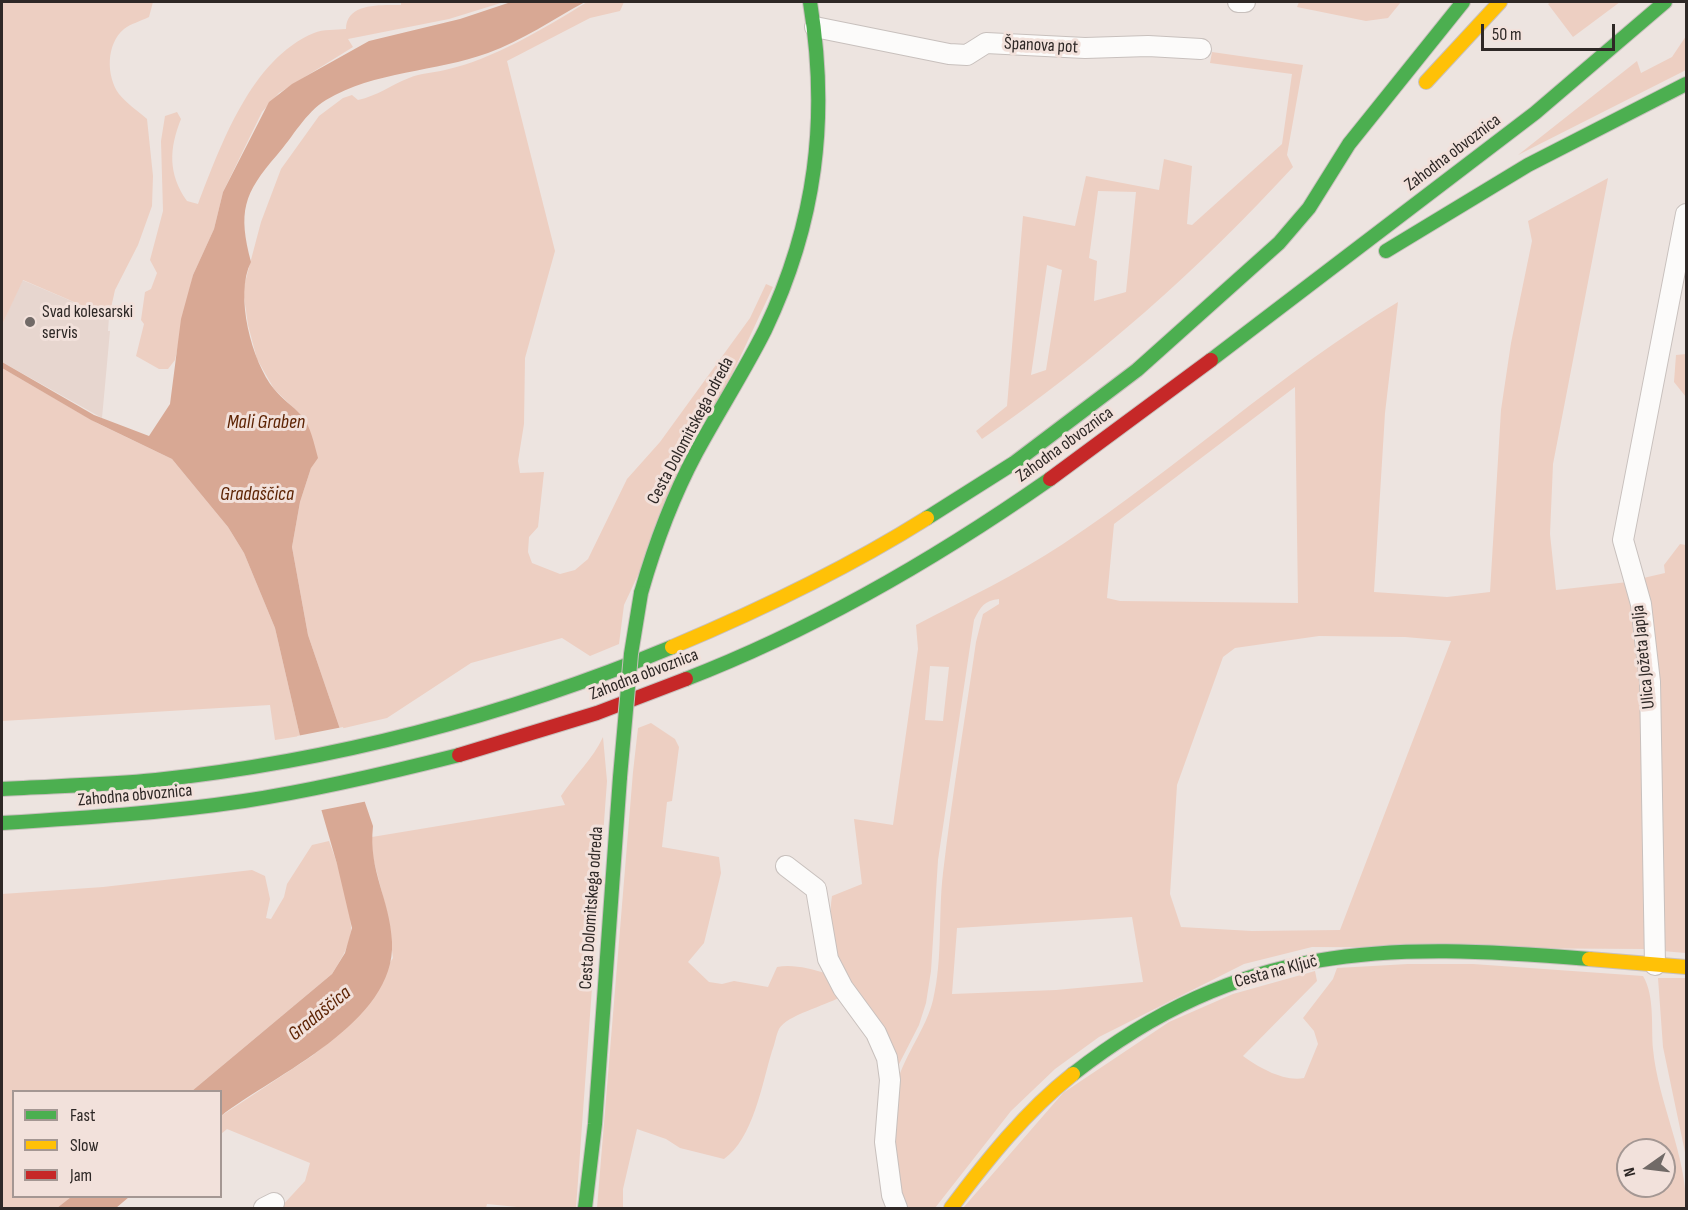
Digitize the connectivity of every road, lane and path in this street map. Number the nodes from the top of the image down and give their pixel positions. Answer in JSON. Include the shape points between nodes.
{"nodes":[{"id":1,"x":810,"y":2,"type":"edge"},
{"id":2,"x":1239,"y":2,"type":"edge"},
{"id":3,"x":1245,"y":2,"type":"edge"},
{"id":4,"x":1463,"y":2,"type":"edge"},
{"id":5,"x":1500,"y":2,"type":"edge"},
{"id":6,"x":1665,"y":2,"type":"edge"},
{"id":7,"x":815,"y":27,"type":"junction"},
{"id":8,"x":1201,"y":49,"type":"dead end"},
{"id":9,"x":1686,"y":84,"type":"edge"},
{"id":10,"x":1419,"y":90,"type":"dead end"},
{"id":11,"x":1358,"y":157,"type":"dead end"},
{"id":12,"x":1686,"y":214,"type":"edge"},
{"id":13,"x":1304,"y":216,"type":"junction"},
{"id":14,"x":1371,"y":260,"type":"dead end"},
{"id":15,"x":1350,"y":271,"type":"dead end"},
{"id":16,"x":1290,"y":299,"type":"junction"},
{"id":17,"x":2,"y":789,"type":"edge"},
{"id":18,"x":2,"y":823,"type":"edge"},
{"id":19,"x":786,"y":867,"type":"dead end"},
{"id":20,"x":1655,"y":965,"type":"junction"},
{"id":21,"x":1686,"y":967,"type":"edge"},
{"id":22,"x":585,"y":1209,"type":"edge"},
{"id":23,"x":897,"y":1209,"type":"edge"},
{"id":24,"x":951,"y":1209,"type":"edge"}],
"edges":[{"from":1,"to":7,"type":"main road","name":"Cesta Dolomitskega odreda"},
{"from":2,"to":3,"type":"street"},
{"from":4,"to":13,"type":"main road","name":"Zahodna obvoznica","via":[[1351,142]]},
{"from":5,"to":10,"type":"main road"},
{"from":6,"to":16,"type":"main road","name":"Zahodna obvoznica","via":[[1563,91]]},
{"from":7,"to":8,"type":"street","name":"Španova pot","via":[[949,54],[967,55],[986,43]]},
{"from":7,"to":22,"type":"main road","name":"Cesta Dolomitskega odreda","bridge":true,"via":[[820,138],[809,208],[765,328],[674,498],[641,593],[631,654]]},
{"from":9,"to":14,"type":"main road","via":[[1528,165]]},
{"from":11,"to":13,"type":"main road"},
{"from":12,"to":20,"type":"street","name":"Ulica Jožeta Japlja","via":[[1623,540],[1641,604],[1649,672]]},
{"from":13,"to":17,"type":"main road","name":"Zahodna obvoznica","via":[[1201,316],[1089,409],[1011,465],[889,542],[761,609],[635,664],[537,698],[393,739],[262,765],[121,783]]},
{"from":15,"to":16,"type":"main road"},
{"from":16,"to":18,"type":"main road","name":"Zahodna obvoznica","via":[[1033,491],[944,549],[854,600],[669,686],[548,730],[401,771],[272,798],[132,816]]},
{"from":19,"to":23,"type":"street","via":[[816,889],[828,959],[884,1048],[890,1080],[885,1142]]},
{"from":20,"to":21,"type":"main road","name":"Cesta na Ključ"},
{"from":20,"to":24,"type":"main road","name":"Cesta na Ključ","via":[[1485,954],[1388,953],[1317,959],[1238,980],[1149,1020],[1081,1065],[1019,1122]]}]}
